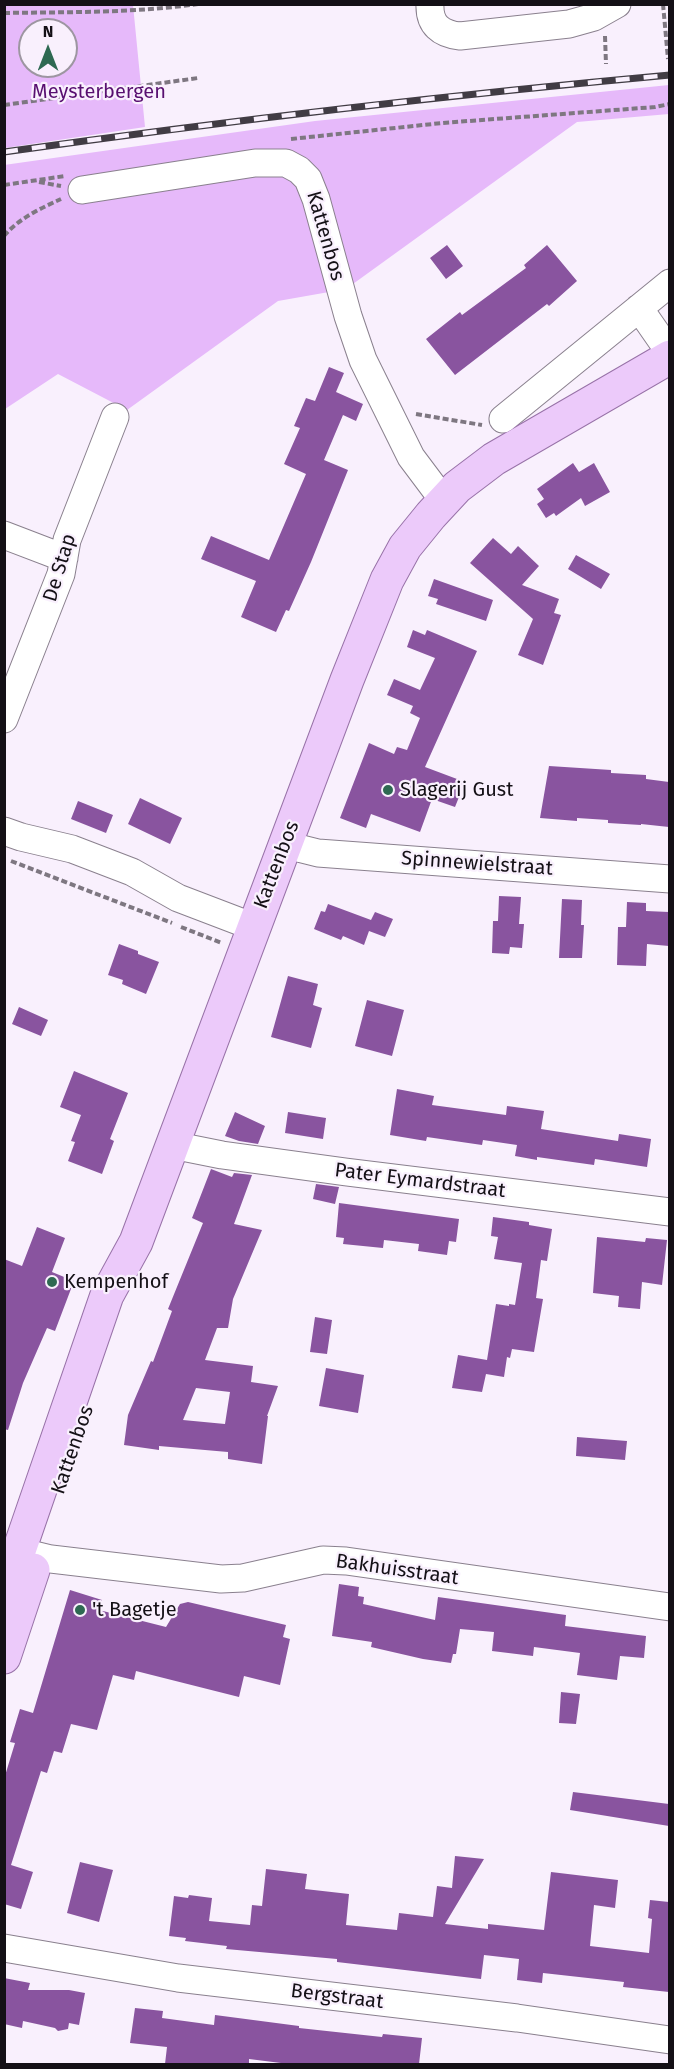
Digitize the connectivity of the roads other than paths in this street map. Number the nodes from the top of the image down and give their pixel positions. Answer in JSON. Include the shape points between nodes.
{"nodes":[{"id":1,"x":430,"y":4,"type":"edge"},
{"id":2,"x":607,"y":7,"type":"edge"},
{"id":3,"x":82,"y":190,"type":"road end"},
{"id":4,"x":669,"y":283,"type":"edge"},
{"id":5,"x":639,"y":308,"type":"junction"},
{"id":6,"x":669,"y":358,"type":"edge"},
{"id":7,"x":115,"y":417,"type":"dead end"},
{"id":8,"x":495,"y":422,"type":"road end"},
{"id":9,"x":444,"y":501,"type":"junction"},
{"id":10,"x":4,"y":535,"type":"edge"},
{"id":11,"x":64,"y":558,"type":"junction"},
{"id":12,"x":16,"y":657,"type":"edge"},
{"id":13,"x":4,"y":719,"type":"edge"},
{"id":14,"x":4,"y":831,"type":"edge"},
{"id":15,"x":286,"y":843,"type":"junction"},
{"id":16,"x":669,"y":879,"type":"edge"},
{"id":17,"x":249,"y":939,"type":"junction"},
{"id":18,"x":172,"y":1145,"type":"junction"},
{"id":19,"x":669,"y":1212,"type":"edge"},
{"id":20,"x":28,"y":1554,"type":"junction"},
{"id":21,"x":4,"y":1594,"type":"edge"},
{"id":22,"x":669,"y":1607,"type":"edge"},
{"id":23,"x":4,"y":1657,"type":"edge"},
{"id":24,"x":4,"y":1948,"type":"edge"},
{"id":25,"x":669,"y":2040,"type":"edge"}],
"edges":[{"from":1,"to":2,"type":"street","via":[[432,21],[439,31],[460,36],[569,24],[594,17]]},
{"from":3,"to":9,"type":"street","name":"Kattenbos","via":[[255,163],[286,163],[299,170],[308,179],[316,200],[363,360],[411,458]]},
{"from":4,"to":5,"type":"street"},
{"from":5,"to":6,"type":"street","name":"Kattenbos"},
{"from":5,"to":8,"type":"street"},
{"from":6,"to":9,"type":"main road","name":"Kattenbos","via":[[515,445],[472,475]]},
{"from":7,"to":11,"type":"street","name":"De Stap","via":[[67,540]]},
{"from":9,"to":15,"type":"main road","name":"Kattenbos","via":[[405,548],[387,580]]},
{"from":10,"to":11,"type":"street"},
{"from":11,"to":12,"type":"street","name":"De Stap","via":[[61,574]]},
{"from":12,"to":13,"type":"street","name":"De Stap"},
{"from":14,"to":17,"type":"street","via":[[72,849],[132,872]]},
{"from":15,"to":16,"type":"street","name":"Spinnewielstraat","via":[[318,853]]},
{"from":15,"to":17,"type":"main road","name":"Kattenbos"},
{"from":17,"to":18,"type":"main road","name":"Kattenbos"},
{"from":18,"to":19,"type":"street","name":"Pater Eymardstraat","via":[[335,1171]]},
{"from":18,"to":20,"type":"main road","name":"Kattenbos","via":[[136,1242],[107,1295]]},
{"from":20,"to":21,"type":"main road","name":"Kattenbos"},
{"from":20,"to":22,"type":"street","name":"Bakhuisstraat","via":[[221,1579],[243,1578],[324,1560],[346,1561]]},
{"from":20,"to":23,"type":"main road","name":"Kattenbos"},
{"from":24,"to":25,"type":"street","name":"Bergstraat","via":[[178,1978]]}]}
